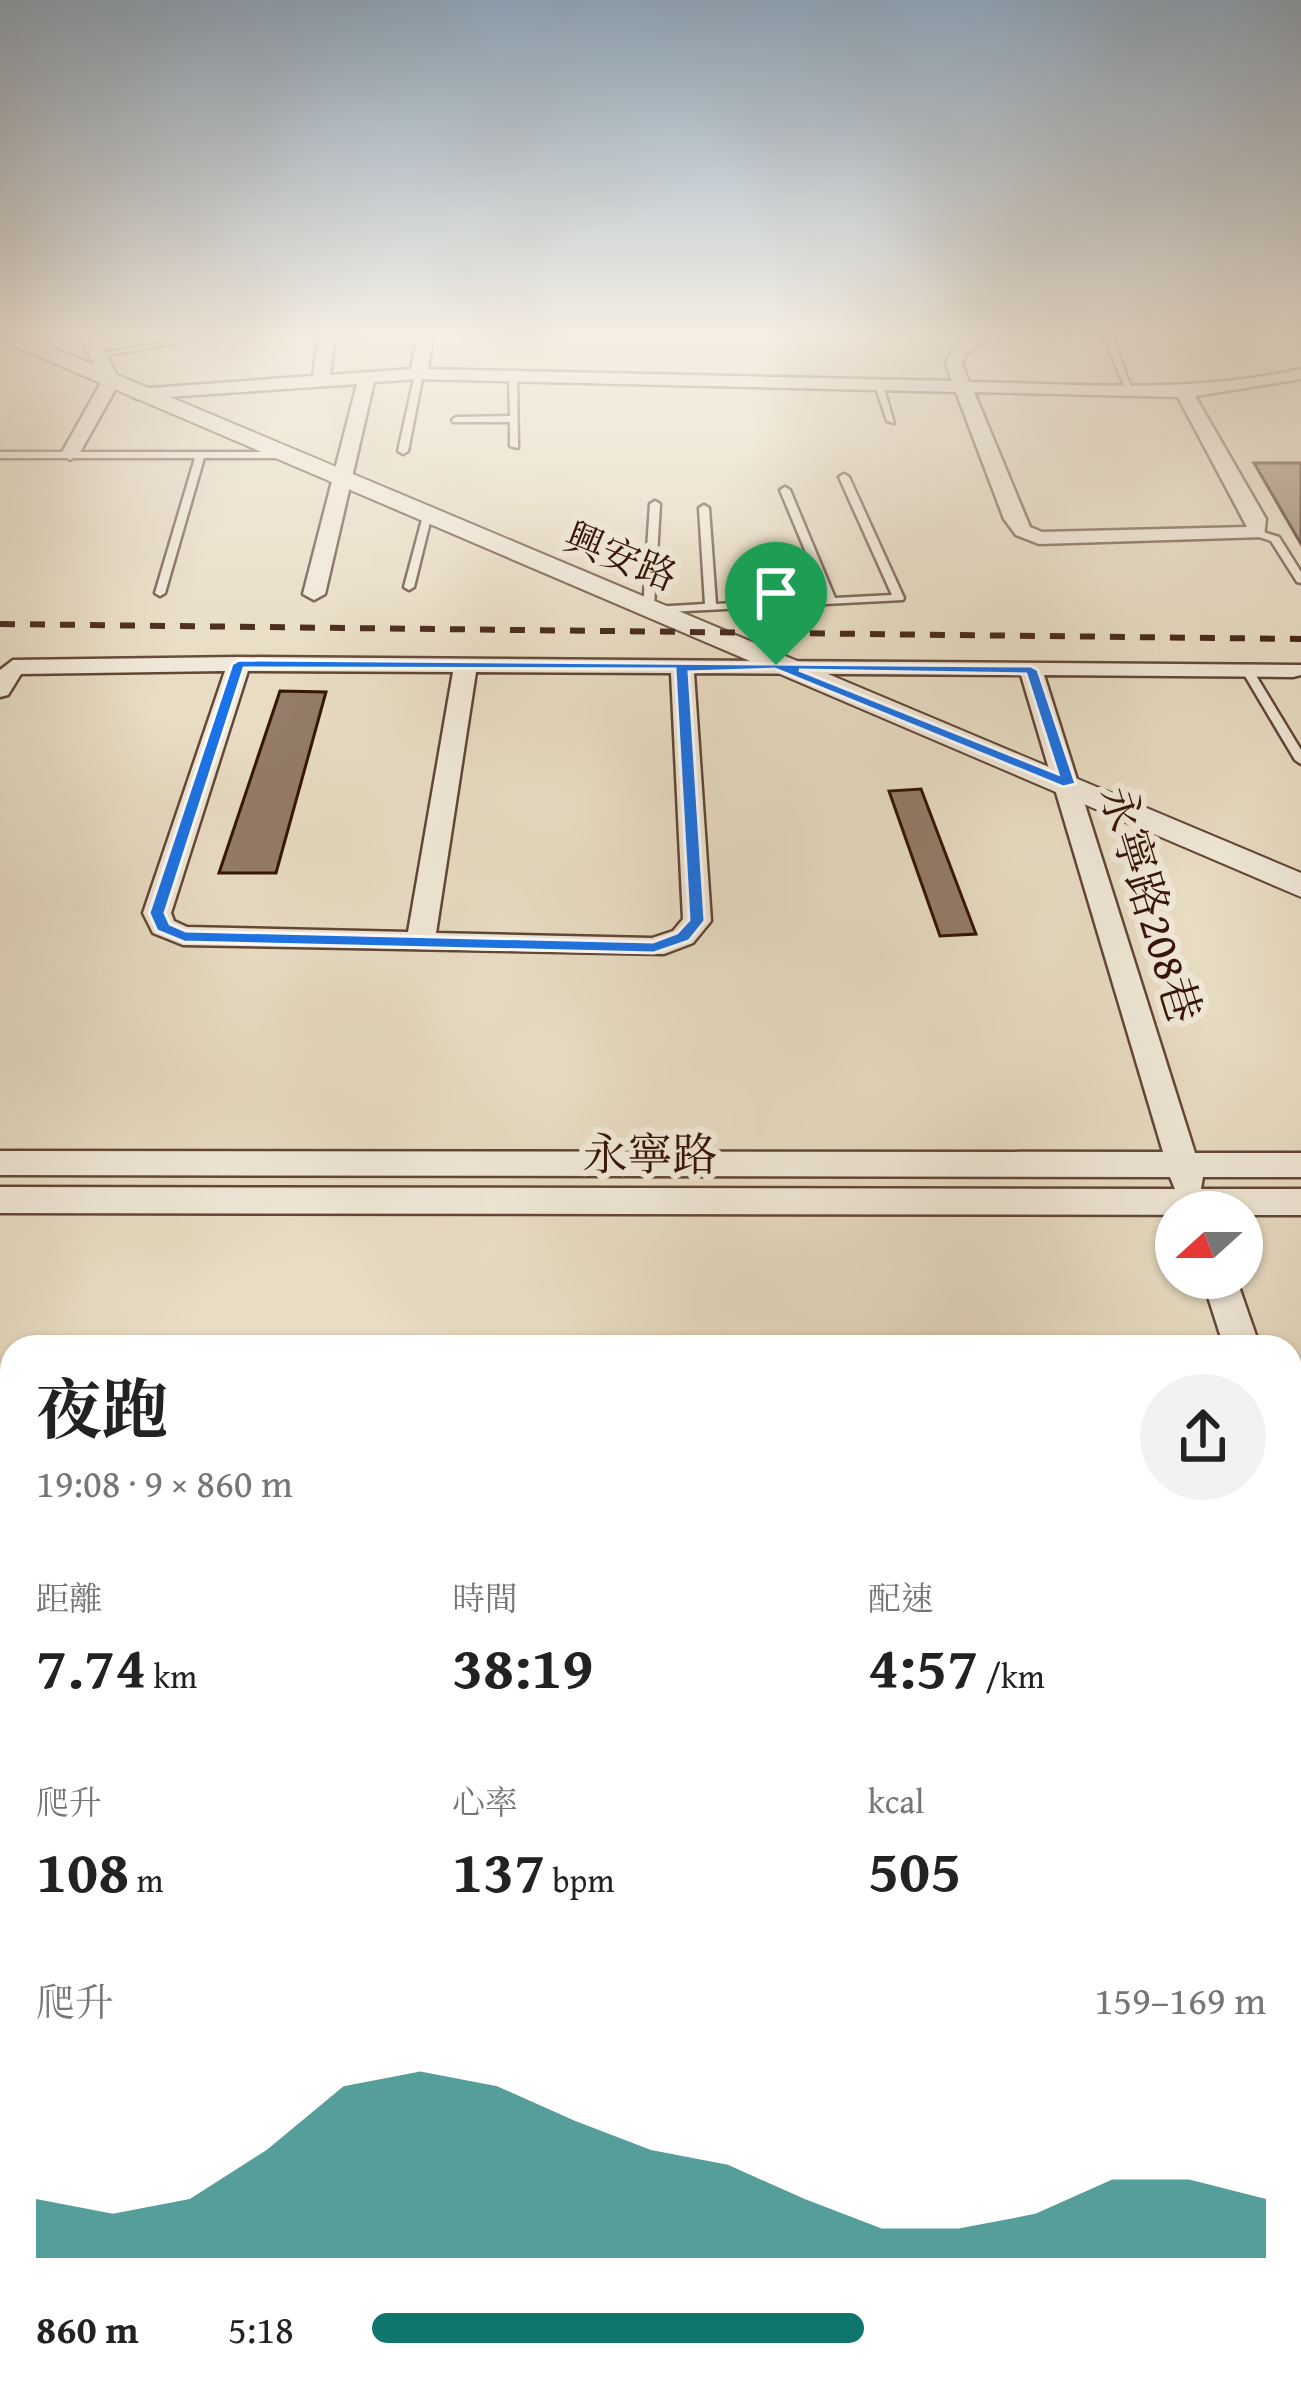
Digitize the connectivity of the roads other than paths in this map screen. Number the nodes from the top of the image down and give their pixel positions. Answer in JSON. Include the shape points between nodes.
{"nodes":[{"id":1,"x":77,"y":445,"type":"edge"},
{"id":2,"x":255,"y":445,"type":"edge"},
{"id":3,"x":351,"y":445,"type":"edge"},
{"id":4,"x":404,"y":445,"type":"edge"},
{"id":5,"x":986,"y":445,"type":"edge"},
{"id":6,"x":1214,"y":445,"type":"edge"},
{"id":7,"x":403,"y":451,"type":"dead end"},
{"id":8,"x":70,"y":454,"type":"junction"},
{"id":9,"x":0,"y":455,"type":"edge"},
{"id":10,"x":200,"y":455,"type":"junction"},
{"id":11,"x":278,"y":455,"type":"junction"},
{"id":12,"x":844,"y":477,"type":"dead end"},
{"id":13,"x":342,"y":482,"type":"junction"},
{"id":14,"x":785,"y":490,"type":"dead end"},
{"id":15,"x":655,"y":504,"type":"dead end"},
{"id":16,"x":704,"y":508,"type":"dead end"},
{"id":17,"x":426,"y":518,"type":"junction"},
{"id":18,"x":1257,"y":533,"type":"junction"},
{"id":19,"x":1301,"y":580,"type":"edge"},
{"id":20,"x":409,"y":587,"type":"dead end"},
{"id":21,"x":160,"y":593,"type":"dead end"},
{"id":22,"x":314,"y":594,"type":"dead end"},
{"id":23,"x":831,"y":601,"type":"junction"},
{"id":24,"x":711,"y":608,"type":"junction"},
{"id":25,"x":648,"y":610,"type":"junction"},
{"id":26,"x":239,"y":664,"type":"junction"},
{"id":27,"x":776,"y":665,"type":"junction"},
{"id":28,"x":6,"y":666,"type":"edge"},
{"id":29,"x":465,"y":667,"type":"junction"},
{"id":30,"x":682,"y":668,"type":"junction"},
{"id":31,"x":1031,"y":670,"type":"junction"},
{"id":32,"x":1247,"y":670,"type":"junction"},
{"id":33,"x":1292,"y":670,"type":"dead end"},
{"id":34,"x":0,"y":690,"type":"edge"},
{"id":35,"x":1301,"y":760,"type":"edge"},
{"id":36,"x":1069,"y":784,"type":"junction"},
{"id":37,"x":1301,"y":886,"type":"edge"},
{"id":38,"x":420,"y":943,"type":"junction"},
{"id":39,"x":0,"y":1163,"type":"edge"},
{"id":40,"x":1182,"y":1163,"type":"junction"},
{"id":41,"x":1301,"y":1165,"type":"edge"},
{"id":42,"x":1191,"y":1191,"type":"edge"},
{"id":43,"x":0,"y":1200,"type":"edge"},
{"id":44,"x":1301,"y":1202,"type":"edge"},
{"id":45,"x":1263,"y":1203,"type":"edge"},
{"id":46,"x":1155,"y":1205,"type":"edge"},
{"id":47,"x":1226,"y":1299,"type":"edge"},
{"id":48,"x":1238,"y":1335,"type":"edge"}],
"edges":[{"from":1,"to":8,"type":"street"},
{"from":2,"to":11,"type":"street","name":"興安路"},
{"from":3,"to":13,"type":"street"},
{"from":4,"to":7,"type":"lane"},
{"from":5,"to":18,"type":"street","via":[[1023,531],[1040,538]]},
{"from":6,"to":18,"type":"street"},
{"from":8,"to":9,"type":"lane"},
{"from":8,"to":10,"type":"lane"},
{"from":10,"to":11,"type":"lane"},
{"from":10,"to":21,"type":"lane"},
{"from":11,"to":13,"type":"street","name":"興安路"},
{"from":12,"to":23,"type":"lane","via":[[899,598]]},
{"from":13,"to":17,"type":"street","name":"興安路"},
{"from":13,"to":22,"type":"street"},
{"from":14,"to":23,"type":"lane"},
{"from":15,"to":25,"type":"lane"},
{"from":16,"to":24,"type":"lane"},
{"from":17,"to":20,"type":"lane"},
{"from":17,"to":25,"type":"street","name":"興安路"},
{"from":18,"to":19,"type":"lane","via":[[1276,539]]},
{"from":23,"to":24,"type":"lane"},
{"from":24,"to":25,"type":"lane"},
{"from":25,"to":27,"type":"street","name":"興安路"},
{"from":26,"to":28,"type":"street"},
{"from":26,"to":29,"type":"street"},
{"from":26,"to":38,"type":"street","via":[[157,913],[163,927],[184,936]]},
{"from":27,"to":30,"type":"street"},
{"from":27,"to":31,"type":"street"},
{"from":27,"to":36,"type":"street","name":"興安路"},
{"from":28,"to":34,"type":"street"},
{"from":29,"to":30,"type":"street"},
{"from":29,"to":38,"type":"street"},
{"from":30,"to":38,"type":"street","via":[[697,921],[683,937],[654,947]]},
{"from":31,"to":32,"type":"street"},
{"from":31,"to":36,"type":"street","name":"永寧路208巷"},
{"from":32,"to":33,"type":"street"},
{"from":32,"to":35,"type":"lane"},
{"from":36,"to":37,"type":"street","name":"興安路"},
{"from":36,"to":40,"type":"street","name":"永寧路208巷"},
{"from":39,"to":40,"type":"street","name":"永寧路"},
{"from":40,"to":41,"type":"street","name":"永寧路"},
{"from":40,"to":42,"type":"street","name":"永寧路208巷"},
{"from":43,"to":46,"type":"street","name":"永寧路"},
{"from":44,"to":45,"type":"street","name":"永寧路"},
{"from":47,"to":48,"type":"street"}]}
